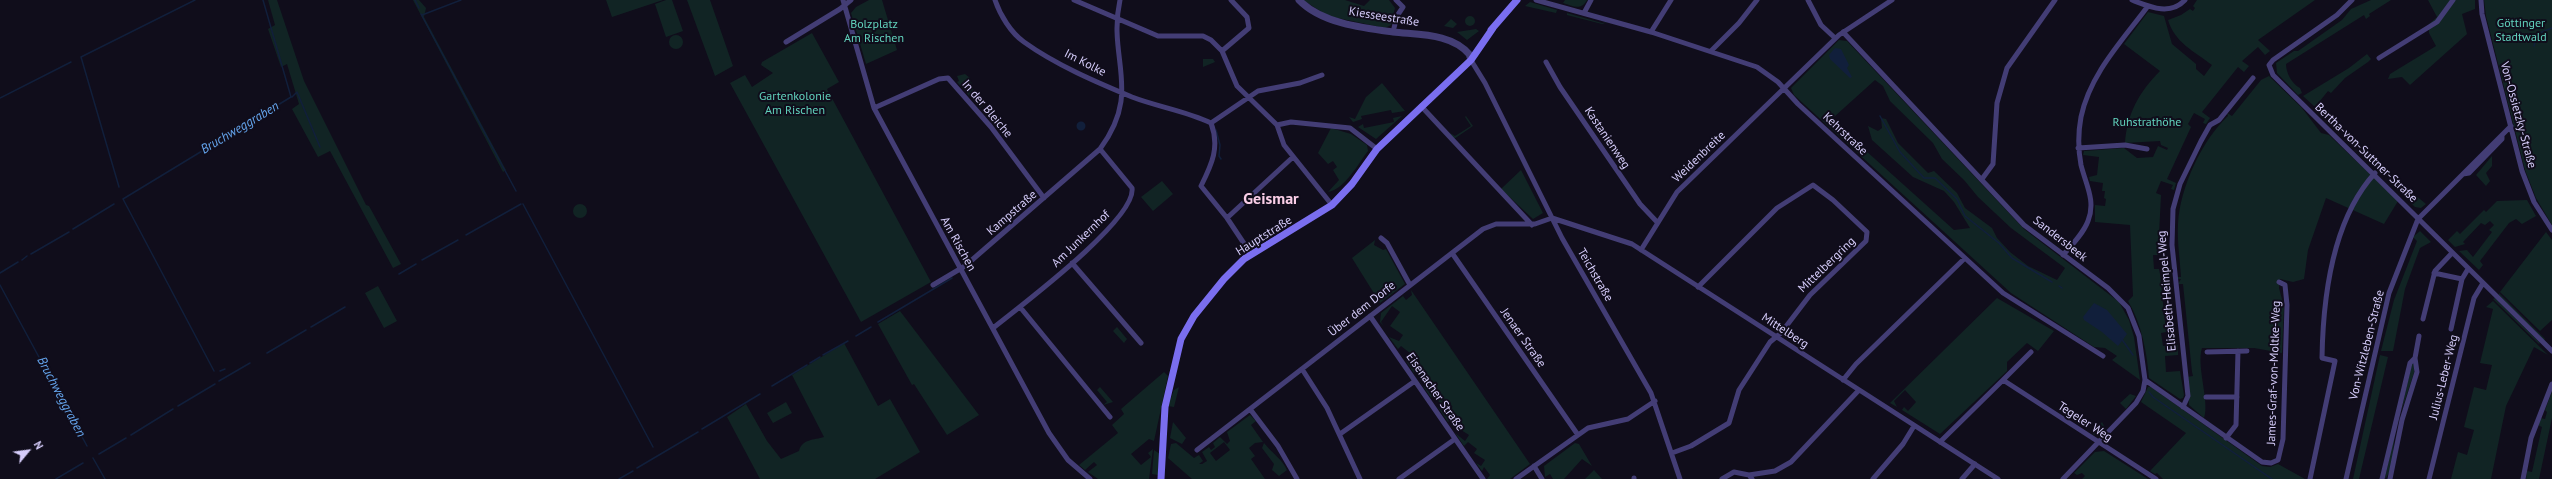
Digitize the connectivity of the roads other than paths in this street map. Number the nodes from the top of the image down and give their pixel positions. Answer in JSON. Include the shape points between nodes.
{"nodes":[{"id":1,"x":851,"y":0,"type":"edge"},
{"id":2,"x":995,"y":0,"type":"edge"},
{"id":3,"x":1074,"y":0,"type":"edge"},
{"id":4,"x":1120,"y":0,"type":"edge"},
{"id":5,"x":1231,"y":0,"type":"edge"},
{"id":6,"x":1299,"y":0,"type":"edge"},
{"id":7,"x":1396,"y":0,"type":"edge"},
{"id":8,"x":1517,"y":0,"type":"edge"},
{"id":9,"x":1536,"y":0,"type":"edge"},
{"id":10,"x":1591,"y":0,"type":"edge"},
{"id":11,"x":1671,"y":0,"type":"edge"},
{"id":12,"x":1757,"y":0,"type":"edge"},
{"id":13,"x":1808,"y":0,"type":"edge"},
{"id":14,"x":1892,"y":0,"type":"edge"},
{"id":15,"x":2055,"y":0,"type":"edge"},
{"id":16,"x":2132,"y":0,"type":"edge"},
{"id":17,"x":2185,"y":0,"type":"edge"},
{"id":18,"x":2352,"y":0,"type":"edge"},
{"id":19,"x":2453,"y":0,"type":"edge"},
{"id":20,"x":2480,"y":0,"type":"edge"},
{"id":21,"x":843,"y":3,"type":"edge"},
{"id":22,"x":2148,"y":6,"type":"junction"},
{"id":23,"x":1584,"y":13,"type":"junction"},
{"id":24,"x":1118,"y":18,"type":"junction"},
{"id":25,"x":1393,"y":32,"type":"junction"},
{"id":26,"x":1651,"y":32,"type":"junction"},
{"id":27,"x":1842,"y":32,"type":"junction"},
{"id":28,"x":1835,"y":38,"type":"junction"},
{"id":29,"x":786,"y":42,"type":"dead end"},
{"id":30,"x":1222,"y":51,"type":"junction"},
{"id":31,"x":1711,"y":51,"type":"junction"},
{"id":32,"x":1470,"y":57,"type":"junction"},
{"id":33,"x":2379,"y":58,"type":"dead end"},
{"id":34,"x":1546,"y":62,"type":"dead end"},
{"id":35,"x":1322,"y":75,"type":"dead end"},
{"id":36,"x":2253,"y":78,"type":"dead end"},
{"id":37,"x":1784,"y":88,"type":"junction"},
{"id":38,"x":1123,"y":92,"type":"junction"},
{"id":39,"x":1247,"y":98,"type":"junction"},
{"id":40,"x":1421,"y":106,"type":"junction"},
{"id":41,"x":874,"y":108,"type":"junction"},
{"id":42,"x":1211,"y":122,"type":"junction"},
{"id":43,"x":1277,"y":125,"type":"junction"},
{"id":44,"x":2511,"y":126,"type":"junction"},
{"id":45,"x":2078,"y":148,"type":"junction"},
{"id":46,"x":1100,"y":149,"type":"junction"},
{"id":47,"x":1377,"y":149,"type":"junction"},
{"id":48,"x":2147,"y":149,"type":"dead end"},
{"id":49,"x":1293,"y":157,"type":"junction"},
{"id":50,"x":2374,"y":173,"type":"junction"},
{"id":51,"x":1982,"y":179,"type":"junction"},
{"id":52,"x":1044,"y":198,"type":"junction"},
{"id":53,"x":1332,"y":205,"type":"junction"},
{"id":54,"x":1227,"y":218,"type":"junction"},
{"id":55,"x":1552,"y":218,"type":"junction"},
{"id":56,"x":2418,"y":219,"type":"junction"},
{"id":57,"x":1658,"y":222,"type":"junction"},
{"id":58,"x":1532,"y":225,"type":"junction"},
{"id":59,"x":2552,"y":230,"type":"edge"},
{"id":60,"x":1382,"y":238,"type":"dead end"},
{"id":61,"x":1641,"y":250,"type":"junction"},
{"id":62,"x":1452,"y":253,"type":"junction"},
{"id":63,"x":2452,"y":253,"type":"junction"},
{"id":64,"x":1251,"y":254,"type":"junction"},
{"id":65,"x":2063,"y":255,"type":"junction"},
{"id":66,"x":1965,"y":258,"type":"junction"},
{"id":67,"x":1072,"y":263,"type":"junction"},
{"id":68,"x":961,"y":269,"type":"junction"},
{"id":69,"x":2468,"y":269,"type":"junction"},
{"id":70,"x":2434,"y":273,"type":"junction"},
{"id":71,"x":2462,"y":279,"type":"junction"},
{"id":72,"x":2279,"y":282,"type":"dead end"},
{"id":73,"x":2483,"y":283,"type":"junction"},
{"id":74,"x":1410,"y":285,"type":"junction"},
{"id":75,"x":932,"y":286,"type":"dead end"},
{"id":76,"x":1698,"y":287,"type":"junction"},
{"id":77,"x":1020,"y":307,"type":"junction"},
{"id":78,"x":1370,"y":316,"type":"junction"},
{"id":79,"x":2423,"y":319,"type":"dead end"},
{"id":80,"x":993,"y":328,"type":"junction"},
{"id":81,"x":2451,"y":329,"type":"dead end"},
{"id":82,"x":2419,"y":336,"type":"dead end"},
{"id":83,"x":1776,"y":337,"type":"junction"},
{"id":84,"x":1141,"y":343,"type":"dead end"},
{"id":85,"x":2238,"y":351,"type":"junction"},
{"id":86,"x":2247,"y":351,"type":"dead end"},
{"id":87,"x":2031,"y":352,"type":"dead end"},
{"id":88,"x":2207,"y":352,"type":"dead end"},
{"id":89,"x":2552,"y":352,"type":"edge"},
{"id":90,"x":2103,"y":356,"type":"dead end"},
{"id":91,"x":2416,"y":358,"type":"junction"},
{"id":92,"x":1302,"y":369,"type":"junction"},
{"id":93,"x":1843,"y":380,"type":"junction"},
{"id":94,"x":2003,"y":380,"type":"junction"},
{"id":95,"x":2145,"y":380,"type":"junction"},
{"id":96,"x":1415,"y":381,"type":"junction"},
{"id":97,"x":2552,"y":384,"type":"edge"},
{"id":98,"x":1859,"y":390,"type":"junction"},
{"id":99,"x":2206,"y":397,"type":"dead end"},
{"id":100,"x":2237,"y":397,"type":"junction"},
{"id":101,"x":1655,"y":400,"type":"junction"},
{"id":102,"x":2183,"y":407,"type":"junction"},
{"id":103,"x":1250,"y":409,"type":"junction"},
{"id":104,"x":1110,"y":417,"type":"dead end"},
{"id":105,"x":2400,"y":419,"type":"junction"},
{"id":106,"x":1914,"y":426,"type":"junction"},
{"id":107,"x":1340,"y":434,"type":"junction"},
{"id":108,"x":1578,"y":435,"type":"junction"},
{"id":109,"x":2226,"y":438,"type":"junction"},
{"id":110,"x":1456,"y":439,"type":"junction"},
{"id":111,"x":1940,"y":442,"type":"junction"},
{"id":112,"x":2098,"y":443,"type":"junction"},
{"id":113,"x":1197,"y":450,"type":"dead end"},
{"id":114,"x":1672,"y":453,"type":"junction"},
{"id":115,"x":1975,"y":464,"type":"junction"},
{"id":116,"x":1534,"y":466,"type":"junction"},
{"id":117,"x":1751,"y":477,"type":"edge"},
{"id":118,"x":1090,"y":479,"type":"edge"},
{"id":119,"x":1161,"y":479,"type":"edge"},
{"id":120,"x":1297,"y":479,"type":"edge"},
{"id":121,"x":1360,"y":479,"type":"edge"},
{"id":122,"x":1399,"y":479,"type":"edge"},
{"id":123,"x":1483,"y":479,"type":"edge"},
{"id":124,"x":1516,"y":479,"type":"edge"},
{"id":125,"x":1542,"y":479,"type":"edge"},
{"id":126,"x":1680,"y":479,"type":"edge"},
{"id":127,"x":1722,"y":479,"type":"edge"},
{"id":128,"x":1873,"y":479,"type":"edge"},
{"id":129,"x":1962,"y":479,"type":"edge"},
{"id":130,"x":1998,"y":479,"type":"edge"},
{"id":131,"x":2063,"y":479,"type":"edge"},
{"id":132,"x":2156,"y":479,"type":"edge"},
{"id":133,"x":2310,"y":479,"type":"edge"},
{"id":134,"x":2346,"y":479,"type":"edge"},
{"id":135,"x":2382,"y":479,"type":"edge"},
{"id":136,"x":2390,"y":479,"type":"edge"},
{"id":137,"x":2429,"y":479,"type":"edge"},
{"id":138,"x":2523,"y":479,"type":"edge"}],
"edges":[{"from":1,"to":21,"type":"street"},
{"from":2,"to":38,"type":"street","name":"Im Kolke","via":[[1004,19],[1024,42],[1096,82]]},
{"from":3,"to":24,"type":"street"},
{"from":4,"to":24,"type":"street","name":"Kampstraße"},
{"from":5,"to":30,"type":"street","via":[[1246,17],[1249,28]]},
{"from":6,"to":25,"type":"street","name":"Kiesseestraße","via":[[1310,10],[1326,18]]},
{"from":7,"to":25,"type":"street","via":[[1403,7]]},
{"from":8,"to":32,"type":"main road","name":"Hauptstraße"},
{"from":9,"to":23,"type":"street","name":"Kehrstraße"},
{"from":10,"to":23,"type":"street"},
{"from":11,"to":26,"type":"street"},
{"from":12,"to":31,"type":"street","via":[[1739,23]]},
{"from":13,"to":28,"type":"street","via":[[1821,25]]},
{"from":14,"to":27,"type":"street","name":"Weidenbreite"},
{"from":15,"to":51,"type":"street","via":[[2007,68],[1997,103],[1993,164]]},
{"from":16,"to":22,"type":"street"},
{"from":17,"to":22,"type":"street","via":[[2171,10]]},
{"from":18,"to":50,"type":"street","name":"Bertha-von-Suttner-Straße","via":[[2337,15],[2269,65],[2275,78]]},
{"from":19,"to":33,"type":"street","via":[[2437,22]]},
{"from":20,"to":44,"type":"street","name":"Von-Ossietzky-Straße"},
{"from":21,"to":29,"type":"street"},
{"from":21,"to":41,"type":"street","name":"Am Rischen"},
{"from":22,"to":45,"type":"street","via":[[2093,80],[2081,118]]},
{"from":23,"to":26,"type":"street","name":"Kehrstraße"},
{"from":24,"to":30,"type":"street","via":[[1158,36],[1207,37]]},
{"from":24,"to":38,"type":"street","name":"Kampstraße"},
{"from":25,"to":32,"type":"street","name":"Kiesseestraße","via":[[1420,34],[1460,44]]},
{"from":26,"to":31,"type":"street","name":"Kehrstraße"},
{"from":27,"to":28,"type":"street","name":"Weidenbreite"},
{"from":27,"to":51,"type":"street","name":"Sandersbeek"},
{"from":28,"to":37,"type":"street","name":"Weidenbreite"},
{"from":30,"to":39,"type":"street","via":[[1229,72]]},
{"from":31,"to":37,"type":"street","name":"Kehrstraße","via":[[1757,67]]},
{"from":32,"to":40,"type":"main road","name":"Hauptstraße","via":[[1452,78]]},
{"from":32,"to":55,"type":"street","name":"Teichstraße"},
{"from":34,"to":57,"type":"street","name":"Kastanienweg","via":[[1560,87],[1640,204]]},
{"from":35,"to":39,"type":"street","via":[[1307,81],[1258,91]]},
{"from":36,"to":102,"type":"street","name":"Elisabeth-Heimpel-Weg","via":[[2219,120],[2210,125],[2200,141],[2180,184],[2173,209],[2172,245],[2188,396]]},
{"from":37,"to":57,"type":"street","name":"Weidenbreite","via":[[1677,192]]},
{"from":37,"to":66,"type":"street","name":"Kehrstraße"},
{"from":38,"to":42,"type":"street","name":"Im Kolke"},
{"from":38,"to":46,"type":"street","name":"Kampstraße","via":[[1116,125]]},
{"from":39,"to":42,"type":"street"},
{"from":39,"to":43,"type":"street","via":[[1263,109]]},
{"from":40,"to":47,"type":"main road","name":"Hauptstraße"},
{"from":40,"to":58,"type":"street"},
{"from":41,"to":52,"type":"street","name":"In der Bleiche","via":[[941,78],[948,78],[992,127]]},
{"from":41,"to":68,"type":"street","name":"Am Rischen"},
{"from":42,"to":54,"type":"street","via":[[1215,137],[1215,154],[1201,186]]},
{"from":43,"to":47,"type":"street","via":[[1291,122],[1350,128]]},
{"from":43,"to":49,"type":"street","via":[[1284,145]]},
{"from":44,"to":56,"type":"street","via":[[2469,173],[2463,174]]},
{"from":44,"to":59,"type":"street","name":"Von-Ossietzky-Straße","via":[[2529,190]]},
{"from":45,"to":48,"type":"street","via":[[2125,145]]},
{"from":45,"to":65,"type":"street","via":[[2090,193],[2091,209],[2085,228]]},
{"from":46,"to":52,"type":"street","name":"Kampstraße"},
{"from":46,"to":67,"type":"street","name":"Am Junkernhof","via":[[1127,180],[1133,194],[1119,217]]},
{"from":47,"to":53,"type":"main road","name":"Hauptstraße","via":[[1352,184]]},
{"from":49,"to":53,"type":"street"},
{"from":49,"to":54,"type":"street"},
{"from":50,"to":56,"type":"street","name":"Bertha-von-Suttner-Straße"},
{"from":50,"to":133,"type":"street","via":[[2351,212],[2331,267],[2324,312],[2322,358],[2335,361]]},
{"from":51,"to":65,"type":"street","name":"Sandersbeek","via":[[2028,229]]},
{"from":52,"to":68,"type":"street","name":"Kampstraße"},
{"from":53,"to":64,"type":"main road","name":"Hauptstraße"},
{"from":54,"to":64,"type":"street"},
{"from":55,"to":58,"type":"street","name":"Über dem Dorfe"},
{"from":55,"to":61,"type":"street","name":"Mittelberg","via":[[1626,240]]},
{"from":55,"to":101,"type":"street","name":"Teichstraße"},
{"from":56,"to":63,"type":"street","name":"Bertha-von-Suttner-Straße"},
{"from":56,"to":134,"type":"street","name":"Von-Witzleben-Straße","via":[[2389,293]]},
{"from":57,"to":61,"type":"street","name":"Weidenbreite"},
{"from":58,"to":62,"type":"street","name":"Über dem Dorfe","via":[[1488,226]]},
{"from":60,"to":74,"type":"street"},
{"from":61,"to":76,"type":"street","name":"Mittelberg"},
{"from":62,"to":74,"type":"street","name":"Über dem Dorfe"},
{"from":62,"to":108,"type":"street","name":"Jenaer Straße"},
{"from":63,"to":69,"type":"street","name":"Bertha-von-Suttner-Straße"},
{"from":63,"to":70,"type":"street"},
{"from":64,"to":119,"type":"main road","name":"Hauptstraße","via":[[1214,291],[1184,331],[1165,407]]},
{"from":65,"to":95,"type":"street","name":"Sandersbeek","via":[[2108,288],[2128,308],[2139,336]]},
{"from":66,"to":90,"type":"street","name":"Kehrstraße","via":[[2008,297]]},
{"from":66,"to":93,"type":"street","via":[[1856,364]]},
{"from":67,"to":77,"type":"street","name":"Am Junkernhof"},
{"from":67,"to":84,"type":"street"},
{"from":68,"to":75,"type":"street","name":"Kampstraße"},
{"from":68,"to":80,"type":"street","name":"Am Rischen"},
{"from":69,"to":71,"type":"street"},
{"from":69,"to":73,"type":"street","name":"Bertha-von-Suttner-Straße"},
{"from":70,"to":71,"type":"street"},
{"from":70,"to":79,"type":"street"},
{"from":71,"to":81,"type":"street"},
{"from":72,"to":109,"type":"street","name":"James-Graf-von-Moltke-Weg","via":[[2285,285],[2287,305],[2283,439],[2280,458],[2271,463],[2262,462]]},
{"from":73,"to":89,"type":"street","name":"Bertha-von-Suttner-Straße"},
{"from":73,"to":137,"type":"street","name":"Julius-Leber-Weg","via":[[2474,298]]},
{"from":74,"to":78,"type":"street","name":"Über dem Dorfe"},
{"from":76,"to":83,"type":"street","name":"Mittelberg"},
{"from":76,"to":83,"type":"street","name":"Mittelbergring","via":[[1777,208],[1813,185],[1865,228],[1868,236],[1866,241],[1810,295]]},
{"from":77,"to":80,"type":"street","name":"Am Junkernhof"},
{"from":77,"to":104,"type":"street"},
{"from":78,"to":92,"type":"street","name":"Über dem Dorfe"},
{"from":78,"to":96,"type":"street","name":"Eisenacher Straße"},
{"from":80,"to":118,"type":"street","name":"Am Rischen","via":[[1057,446],[1075,467]]},
{"from":82,"to":91,"type":"street"},
{"from":83,"to":93,"type":"street","name":"Mittelberg"},
{"from":83,"to":114,"type":"street","via":[[1753,365],[1739,390],[1729,423],[1691,446]]},
{"from":85,"to":86,"type":"street"},
{"from":85,"to":88,"type":"street"},
{"from":85,"to":100,"type":"street"},
{"from":87,"to":94,"type":"street"},
{"from":91,"to":105,"type":"street","via":[[2417,372]]},
{"from":91,"to":105,"type":"street","via":[[2410,363]]},
{"from":92,"to":103,"type":"street","name":"Über dem Dorfe"},
{"from":92,"to":107,"type":"street"},
{"from":93,"to":98,"type":"street","name":"Mittelberg"},
{"from":94,"to":111,"type":"street"},
{"from":94,"to":112,"type":"street","name":"Tegeler Weg"},
{"from":95,"to":102,"type":"street"},
{"from":95,"to":112,"type":"street","name":"Sandersbeek","via":[[2143,391],[2136,403]]},
{"from":96,"to":107,"type":"street"},
{"from":96,"to":110,"type":"street","name":"Eisenacher Straße"},
{"from":97,"to":138,"type":"street","via":[[2531,438]]},
{"from":98,"to":106,"type":"street","name":"Mittelberg"},
{"from":98,"to":117,"type":"street","via":[[1784,467]]},
{"from":99,"to":100,"type":"street"},
{"from":100,"to":109,"type":"street","via":[[2236,425]]},
{"from":101,"to":108,"type":"street","via":[[1628,419],[1592,426]]},
{"from":101,"to":114,"type":"street","name":"Teichstraße"},
{"from":102,"to":109,"type":"street"},
{"from":103,"to":113,"type":"street","name":"Über dem Dorfe"},
{"from":103,"to":120,"type":"street","via":[[1278,446]]},
{"from":105,"to":135,"type":"street"},
{"from":105,"to":136,"type":"street"},
{"from":106,"to":111,"type":"street","name":"Mittelberg"},
{"from":106,"to":128,"type":"street","via":[[1903,444]]},
{"from":107,"to":121,"type":"street"},
{"from":108,"to":116,"type":"street"},
{"from":110,"to":122,"type":"street"},
{"from":110,"to":123,"type":"street","name":"Eisenacher Straße"},
{"from":111,"to":115,"type":"street","name":"Mittelberg"},
{"from":112,"to":131,"type":"street","name":"Sandersbeek"},
{"from":112,"to":132,"type":"street","name":"Tegeler Weg"},
{"from":114,"to":126,"type":"street","name":"Teichstraße"},
{"from":115,"to":129,"type":"street"},
{"from":115,"to":130,"type":"street","name":"Mittelberg"},
{"from":116,"to":124,"type":"street"},
{"from":116,"to":125,"type":"street"},
{"from":117,"to":127,"type":"street","via":[[1734,472]]}]}
